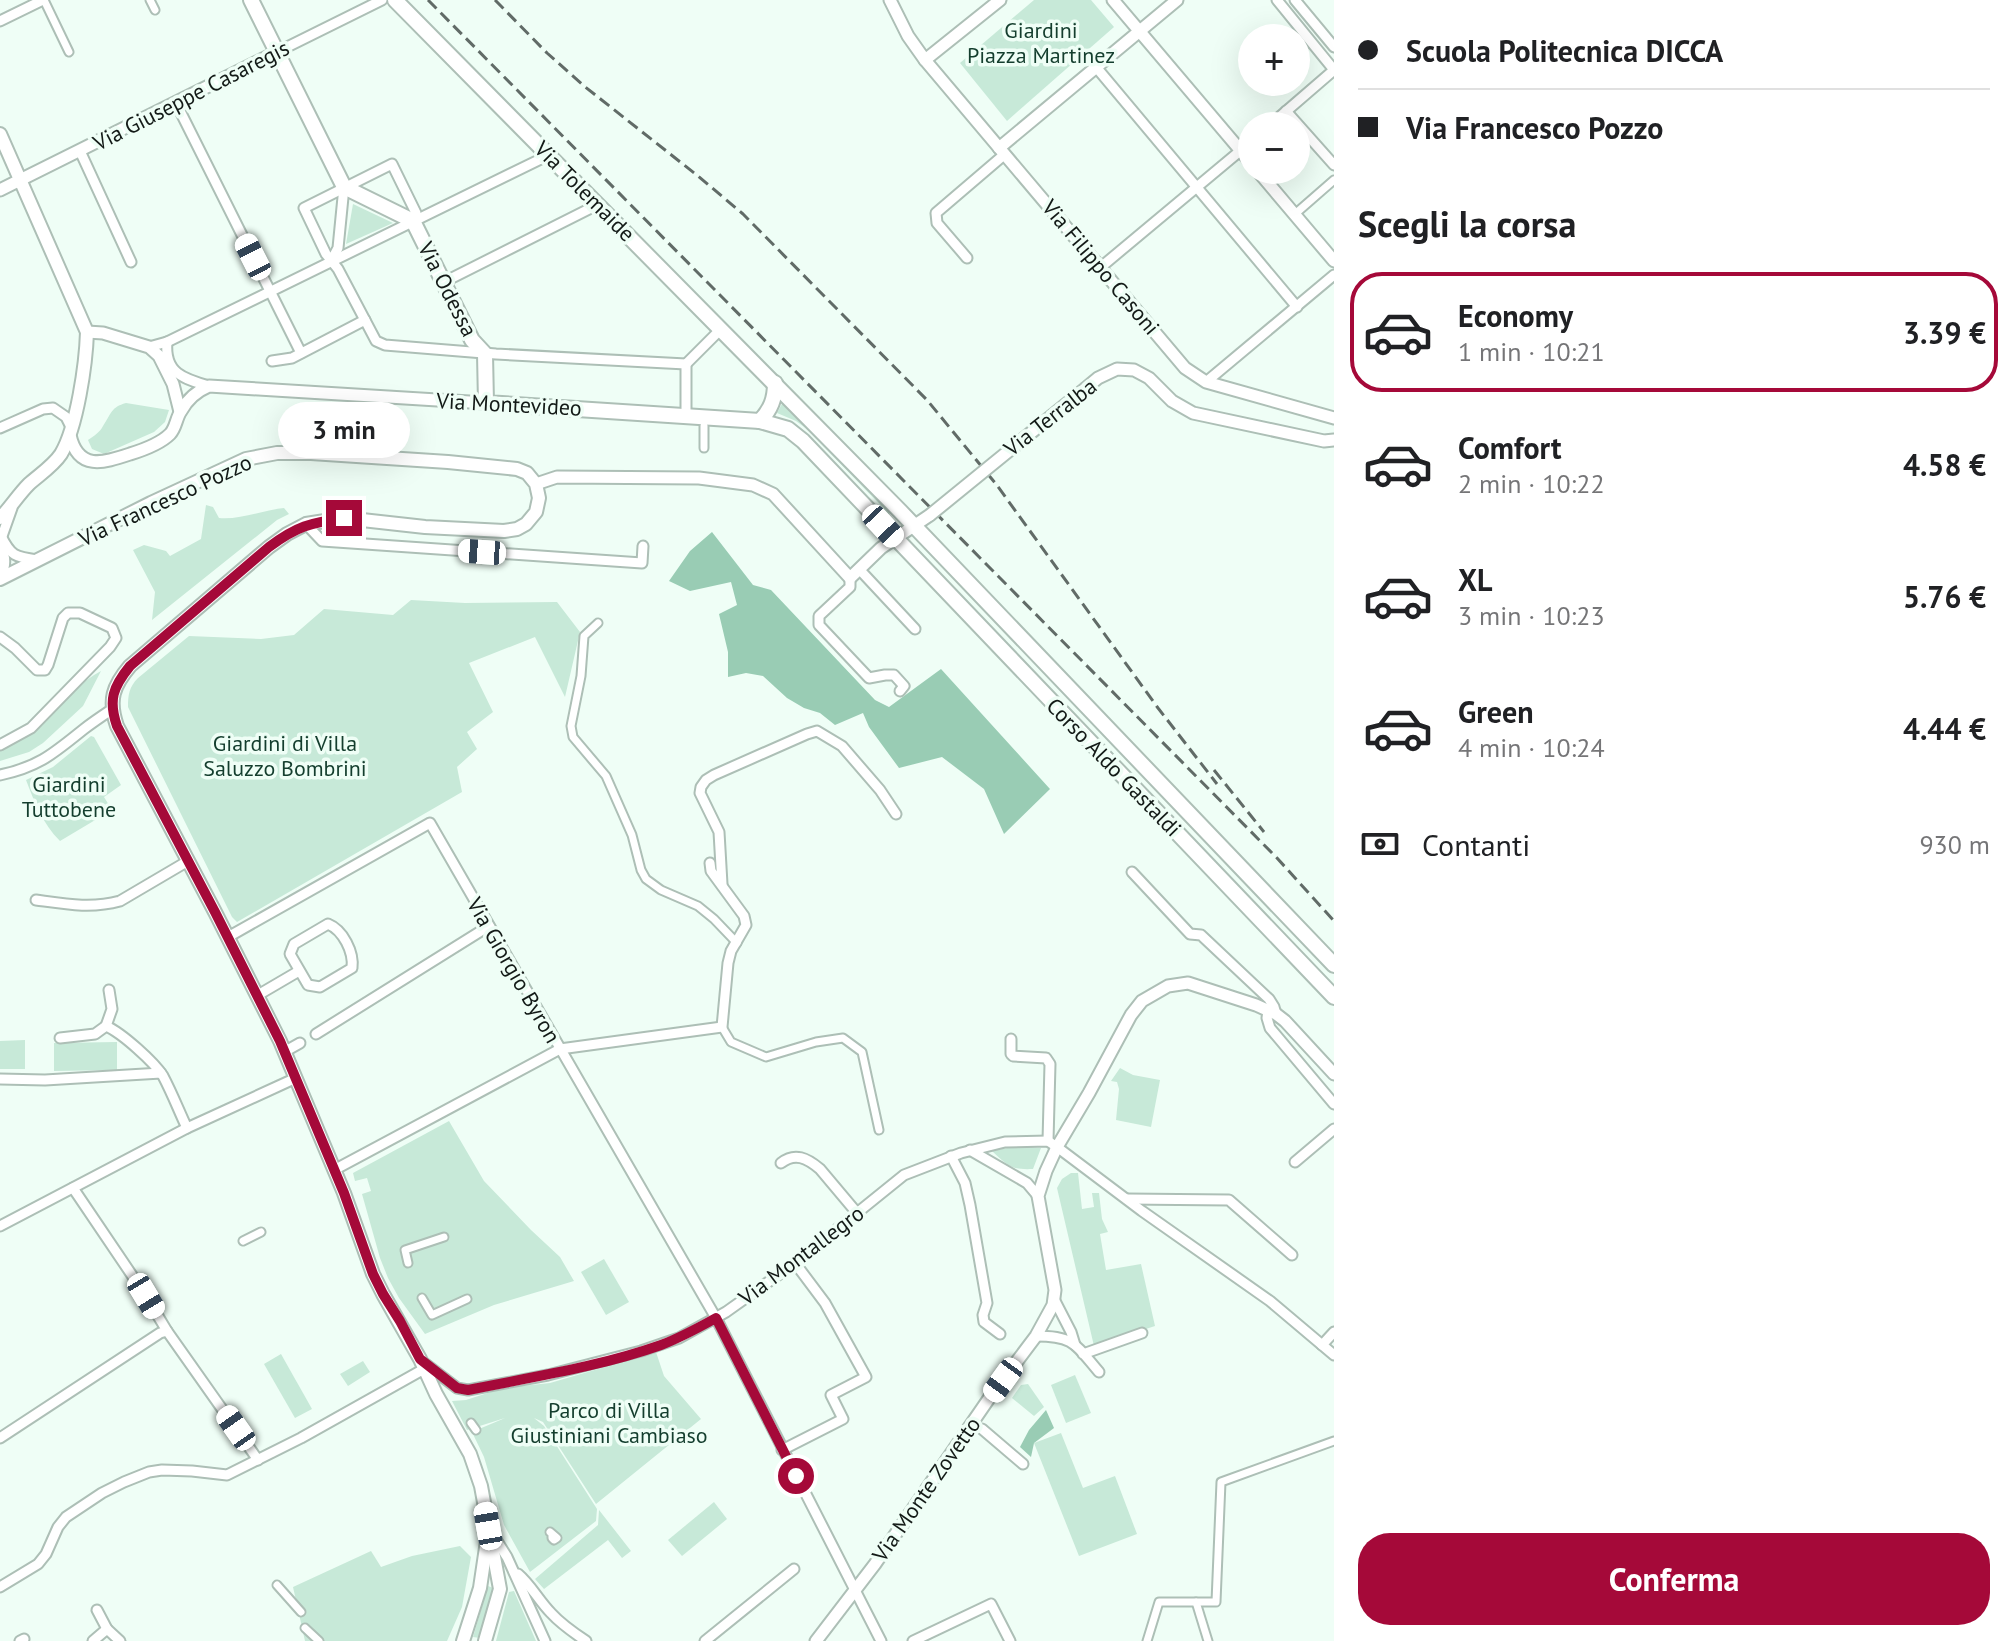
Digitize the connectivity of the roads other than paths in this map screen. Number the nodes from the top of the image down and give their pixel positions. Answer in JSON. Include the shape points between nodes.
{"nodes":[{"id":1,"x":43,"y":0,"type":"edge"},
{"id":2,"x":150,"y":0,"type":"edge"},
{"id":3,"x":251,"y":0,"type":"edge"},
{"id":4,"x":382,"y":0,"type":"edge"},
{"id":5,"x":395,"y":0,"type":"edge"},
{"id":6,"x":890,"y":0,"type":"edge"},
{"id":7,"x":1000,"y":0,"type":"edge"},
{"id":8,"x":1113,"y":0,"type":"edge"},
{"id":9,"x":1177,"y":0,"type":"edge"},
{"id":10,"x":1277,"y":0,"type":"edge"},
{"id":11,"x":1295,"y":0,"type":"edge"},
{"id":12,"x":155,"y":10,"type":"dead end"},
{"id":13,"x":0,"y":21,"type":"edge"},
{"id":14,"x":1139,"y":32,"type":"junction"},
{"id":15,"x":1334,"y":47,"type":"edge"},
{"id":16,"x":69,"y":52,"type":"dead end"},
{"id":17,"x":277,"y":52,"type":"junction"},
{"id":18,"x":925,"y":60,"type":"junction"},
{"id":19,"x":1096,"y":67,"type":"junction"},
{"id":20,"x":1334,"y":70,"type":"edge"},
{"id":21,"x":176,"y":103,"type":"junction"},
{"id":22,"x":1286,"y":111,"type":"joint"},
{"id":23,"x":0,"y":134,"type":"edge"},
{"id":24,"x":1238,"y":148,"type":"edge"},
{"id":25,"x":80,"y":151,"type":"junction"},
{"id":26,"x":1002,"y":151,"type":"junction"},
{"id":27,"x":1238,"y":152,"type":"edge"},
{"id":28,"x":549,"y":155,"type":"junction"},
{"id":29,"x":1334,"y":165,"type":"edge"},
{"id":30,"x":20,"y":180,"type":"junction"},
{"id":31,"x":1334,"y":180,"type":"edge"},
{"id":32,"x":1269,"y":184,"type":"edge"},
{"id":33,"x":344,"y":187,"type":"junction"},
{"id":34,"x":1197,"y":188,"type":"junction"},
{"id":35,"x":0,"y":190,"type":"edge"},
{"id":36,"x":599,"y":204,"type":"junction"},
{"id":37,"x":1295,"y":214,"type":"junction"},
{"id":38,"x":413,"y":221,"type":"junction"},
{"id":39,"x":967,"y":258,"type":"dead end"},
{"id":40,"x":1334,"y":261,"type":"edge"},
{"id":41,"x":131,"y":262,"type":"dead end"},
{"id":42,"x":335,"y":265,"type":"junction"},
{"id":43,"x":1101,"y":267,"type":"junction"},
{"id":44,"x":1334,"y":275,"type":"edge"},
{"id":45,"x":444,"y":282,"type":"junction"},
{"id":46,"x":270,"y":290,"type":"junction"},
{"id":47,"x":1297,"y":307,"type":"junction"},
{"id":48,"x":365,"y":320,"type":"junction"},
{"id":49,"x":721,"y":329,"type":"junction"},
{"id":50,"x":87,"y":332,"type":"junction"},
{"id":51,"x":167,"y":342,"type":"junction"},
{"id":52,"x":149,"y":347,"type":"junction"},
{"id":53,"x":301,"y":353,"type":"junction"},
{"id":54,"x":485,"y":354,"type":"junction"},
{"id":55,"x":272,"y":361,"type":"dead end"},
{"id":56,"x":686,"y":364,"type":"junction"},
{"id":57,"x":1206,"y":382,"type":"junction"},
{"id":58,"x":775,"y":383,"type":"junction"},
{"id":59,"x":209,"y":386,"type":"junction"},
{"id":60,"x":486,"y":403,"type":"junction"},
{"id":61,"x":180,"y":412,"type":"junction"},
{"id":62,"x":686,"y":415,"type":"junction"},
{"id":63,"x":1334,"y":417,"type":"edge"},
{"id":64,"x":760,"y":421,"type":"junction"},
{"id":65,"x":704,"y":426,"type":"dead end"},
{"id":66,"x":0,"y":428,"type":"edge"},
{"id":67,"x":71,"y":431,"type":"junction"},
{"id":68,"x":1334,"y":440,"type":"edge"},
{"id":69,"x":704,"y":448,"type":"dead end"},
{"id":70,"x":79,"y":456,"type":"junction"},
{"id":71,"x":59,"y":457,"type":"junction"},
{"id":72,"x":536,"y":484,"type":"junction"},
{"id":73,"x":13,"y":505,"type":"junction"},
{"id":74,"x":0,"y":518,"type":"edge"},
{"id":75,"x":306,"y":524,"type":"junction"},
{"id":76,"x":914,"y":525,"type":"junction"},
{"id":77,"x":894,"y":538,"type":"junction"},
{"id":78,"x":1,"y":543,"type":"edge"},
{"id":79,"x":643,"y":546,"type":"dead end"},
{"id":80,"x":5,"y":560,"type":"junction"},
{"id":81,"x":32,"y":563,"type":"junction"},
{"id":82,"x":854,"y":574,"type":"junction"},
{"id":83,"x":0,"y":578,"type":"edge"},
{"id":84,"x":598,"y":623,"type":"dead end"},
{"id":85,"x":915,"y":629,"type":"dead end"},
{"id":86,"x":0,"y":637,"type":"edge"},
{"id":87,"x":900,"y":691,"type":"dead end"},
{"id":88,"x":111,"y":710,"type":"junction"},
{"id":89,"x":0,"y":745,"type":"edge"},
{"id":90,"x":0,"y":775,"type":"edge"},
{"id":91,"x":896,"y":814,"type":"dead end"},
{"id":92,"x":188,"y":861,"type":"junction"},
{"id":93,"x":710,"y":863,"type":"dead end"},
{"id":94,"x":1132,"y":872,"type":"dead end"},
{"id":95,"x":722,"y":887,"type":"junction"},
{"id":96,"x":36,"y":900,"type":"dead end"},
{"id":97,"x":489,"y":926,"type":"junction"},
{"id":98,"x":228,"y":937,"type":"junction"},
{"id":99,"x":737,"y":943,"type":"junction"},
{"id":100,"x":1334,"y":965,"type":"edge"},
{"id":101,"x":299,"y":971,"type":"junction"},
{"id":102,"x":109,"y":990,"type":"dead end"},
{"id":103,"x":258,"y":995,"type":"junction"},
{"id":104,"x":1334,"y":997,"type":"edge"},
{"id":105,"x":1272,"y":1012,"type":"junction"},
{"id":106,"x":106,"y":1026,"type":"junction"},
{"id":107,"x":722,"y":1027,"type":"junction"},
{"id":108,"x":316,"y":1034,"type":"dead end"},
{"id":109,"x":60,"y":1038,"type":"dead end"},
{"id":110,"x":1011,"y":1039,"type":"dead end"},
{"id":111,"x":300,"y":1043,"type":"dead end"},
{"id":112,"x":560,"y":1049,"type":"junction"},
{"id":113,"x":284,"y":1052,"type":"junction"},
{"id":114,"x":161,"y":1073,"type":"junction"},
{"id":115,"x":1334,"y":1074,"type":"edge"},
{"id":116,"x":296,"y":1078,"type":"junction"},
{"id":117,"x":0,"y":1079,"type":"edge"},
{"id":118,"x":1334,"y":1104,"type":"edge"},
{"id":119,"x":187,"y":1128,"type":"junction"},
{"id":120,"x":1334,"y":1129,"type":"edge"},
{"id":121,"x":879,"y":1130,"type":"dead end"},
{"id":122,"x":1052,"y":1144,"type":"junction"},
{"id":123,"x":970,"y":1150,"type":"junction"},
{"id":124,"x":951,"y":1156,"type":"junction"},
{"id":125,"x":1295,"y":1162,"type":"dead end"},
{"id":126,"x":781,"y":1163,"type":"dead end"},
{"id":127,"x":334,"y":1170,"type":"junction"},
{"id":128,"x":73,"y":1188,"type":"junction"},
{"id":129,"x":1038,"y":1196,"type":"junction"},
{"id":130,"x":1127,"y":1199,"type":"junction"},
{"id":131,"x":857,"y":1213,"type":"junction"},
{"id":132,"x":0,"y":1226,"type":"edge"},
{"id":133,"x":261,"y":1232,"type":"dead end"},
{"id":134,"x":444,"y":1237,"type":"dead end"},
{"id":135,"x":243,"y":1241,"type":"dead end"},
{"id":136,"x":1292,"y":1255,"type":"dead end"},
{"id":137,"x":408,"y":1263,"type":"dead end"},
{"id":138,"x":795,"y":1263,"type":"junction"},
{"id":139,"x":422,"y":1298,"type":"dead end"},
{"id":140,"x":467,"y":1299,"type":"dead end"},
{"id":141,"x":1054,"y":1299,"type":"junction"},
{"id":142,"x":716,"y":1318,"type":"junction"},
{"id":143,"x":167,"y":1331,"type":"junction"},
{"id":144,"x":1334,"y":1332,"type":"edge"},
{"id":145,"x":1142,"y":1333,"type":"dead end"},
{"id":146,"x":1000,"y":1334,"type":"dead end"},
{"id":147,"x":1036,"y":1336,"type":"junction"},
{"id":148,"x":1075,"y":1345,"type":"junction"},
{"id":149,"x":1322,"y":1345,"type":"junction"},
{"id":150,"x":1083,"y":1354,"type":"junction"},
{"id":151,"x":1334,"y":1355,"type":"edge"},
{"id":152,"x":422,"y":1364,"type":"junction"},
{"id":153,"x":1099,"y":1372,"type":"dead end"},
{"id":154,"x":982,"y":1429,"type":"dead end"},
{"id":155,"x":1,"y":1436,"type":"edge"},
{"id":156,"x":1334,"y":1441,"type":"edge"},
{"id":157,"x":782,"y":1450,"type":"junction"},
{"id":158,"x":258,"y":1460,"type":"junction"},
{"id":159,"x":1023,"y":1464,"type":"dead end"},
{"id":160,"x":488,"y":1526,"type":"junction"},
{"id":161,"x":794,"y":1569,"type":"dead end"},
{"id":162,"x":514,"y":1572,"type":"junction"},
{"id":163,"x":277,"y":1585,"type":"dead end"},
{"id":164,"x":0,"y":1587,"type":"edge"},
{"id":165,"x":855,"y":1590,"type":"junction"},
{"id":166,"x":1196,"y":1602,"type":"junction"},
{"id":167,"x":97,"y":1610,"type":"dead end"},
{"id":168,"x":301,"y":1612,"type":"dead end"},
{"id":169,"x":305,"y":1628,"type":"dead end"},
{"id":170,"x":107,"y":1629,"type":"junction"},
{"id":171,"x":93,"y":1641,"type":"edge"},
{"id":172,"x":120,"y":1641,"type":"edge"},
{"id":173,"x":319,"y":1641,"type":"edge"},
{"id":174,"x":463,"y":1641,"type":"edge"},
{"id":175,"x":485,"y":1641,"type":"edge"},
{"id":176,"x":545,"y":1641,"type":"edge"},
{"id":177,"x":586,"y":1641,"type":"edge"},
{"id":178,"x":705,"y":1641,"type":"edge"},
{"id":179,"x":816,"y":1641,"type":"edge"},
{"id":180,"x":881,"y":1641,"type":"edge"},
{"id":181,"x":913,"y":1641,"type":"edge"},
{"id":182,"x":1010,"y":1641,"type":"edge"},
{"id":183,"x":1147,"y":1641,"type":"edge"},
{"id":184,"x":1208,"y":1641,"type":"edge"}],
"edges":[{"from":1,"to":13,"type":"street"},
{"from":1,"to":16,"type":"street"},
{"from":2,"to":12,"type":"street"},
{"from":3,"to":17,"type":"main road"},
{"from":4,"to":17,"type":"street","name":"Via Giuseppe Casaregis"},
{"from":5,"to":28,"type":"main road","name":"Via Tolemaide"},
{"from":6,"to":18,"type":"street","name":"Via Filippo Casoni"},
{"from":7,"to":18,"type":"street"},
{"from":8,"to":14,"type":"street"},
{"from":9,"to":14,"type":"street"},
{"from":10,"to":20,"type":"street"},
{"from":11,"to":15,"type":"street"},
{"from":14,"to":19,"type":"street"},
{"from":14,"to":24,"type":"street"},
{"from":17,"to":21,"type":"street","name":"Via Giuseppe Casaregis"},
{"from":17,"to":33,"type":"main road"},
{"from":18,"to":26,"type":"street","name":"Via Filippo Casoni"},
{"from":19,"to":26,"type":"street"},
{"from":19,"to":34,"type":"street"},
{"from":20,"to":22,"type":"street"},
{"from":21,"to":25,"type":"street","name":"Via Giuseppe Casaregis"},
{"from":21,"to":46,"type":"street"},
{"from":22,"to":29,"type":"street"},
{"from":23,"to":30,"type":"main road"},
{"from":25,"to":30,"type":"street","name":"Via Giuseppe Casaregis"},
{"from":25,"to":41,"type":"street"},
{"from":26,"to":39,"type":"street","via":[[936,213],[937,223]]},
{"from":26,"to":43,"type":"street","name":"Via Filippo Casoni"},
{"from":27,"to":34,"type":"street"},
{"from":28,"to":36,"type":"main road","name":"Via Tolemaide"},
{"from":28,"to":38,"type":"street"},
{"from":30,"to":35,"type":"street","name":"Via Giuseppe Casaregis"},
{"from":30,"to":50,"type":"main road"},
{"from":31,"to":37,"type":"street"},
{"from":32,"to":37,"type":"street"},
{"from":33,"to":38,"type":"main road"},
{"from":33,"to":38,"type":"street","via":[[392,164],[416,213]]},
{"from":33,"to":42,"type":"street"},
{"from":33,"to":42,"type":"street","via":[[304,208]]},
{"from":34,"to":43,"type":"street"},
{"from":34,"to":47,"type":"street"},
{"from":36,"to":45,"type":"street"},
{"from":36,"to":49,"type":"main road","name":"Via Tolemaide"},
{"from":37,"to":40,"type":"street"},
{"from":38,"to":42,"type":"street"},
{"from":38,"to":45,"type":"main road","name":"Via Odessa"},
{"from":42,"to":46,"type":"street"},
{"from":42,"to":48,"type":"street"},
{"from":43,"to":57,"type":"street","name":"Via Filippo Casoni","via":[[1185,368]]},
{"from":44,"to":47,"type":"street"},
{"from":45,"to":54,"type":"main road","name":"Via Odessa","via":[[472,340]]},
{"from":46,"to":51,"type":"street"},
{"from":46,"to":53,"type":"street"},
{"from":47,"to":57,"type":"street"},
{"from":48,"to":53,"type":"street"},
{"from":48,"to":54,"type":"street","via":[[376,341],[385,345]]},
{"from":49,"to":56,"type":"street"},
{"from":49,"to":58,"type":"main road","name":"Via Tolemaide"},
{"from":50,"to":52,"type":"street"},
{"from":50,"to":67,"type":"main road"},
{"from":51,"to":52,"type":"street"},
{"from":51,"to":59,"type":"street","via":[[173,370]]},
{"from":52,"to":61,"type":"street","via":[[173,384]]},
{"from":53,"to":55,"type":"street"},
{"from":54,"to":56,"type":"street"},
{"from":54,"to":60,"type":"main road","name":"Via Odessa"},
{"from":56,"to":62,"type":"street"},
{"from":57,"to":63,"type":"street"},
{"from":58,"to":64,"type":"main road","via":[[775,397]]},
{"from":58,"to":76,"type":"main road","name":"Corso Aldo Gastaldi"},
{"from":59,"to":60,"type":"street","name":"Via Montevideo"},
{"from":59,"to":61,"type":"street"},
{"from":60,"to":62,"type":"main road","name":"Via Montevideo"},
{"from":61,"to":70,"type":"street","via":[[171,434],[140,451],[105,462]]},
{"from":62,"to":64,"type":"main road","name":"Via Montevideo"},
{"from":64,"to":77,"type":"main road","name":"Corso Aldo Gastaldi","via":[[788,429],[803,441]]},
{"from":65,"to":69,"type":"street"},
{"from":66,"to":67,"type":"street","via":[[53,408],[66,417]]},
{"from":67,"to":70,"type":"street"},
{"from":67,"to":71,"type":"main road"},
{"from":68,"to":76,"type":"street","name":"Via Terralba","bridge":true,"via":[[1193,413],[1149,378],[1117,369],[1098,378]]},
{"from":70,"to":71,"type":"street"},
{"from":71,"to":73,"type":"main road"},
{"from":72,"to":75,"type":"main road","via":[[536,512],[517,529],[344,518]]},
{"from":72,"to":81,"type":"main road","name":"Via Francesco Pozzo","via":[[517,469],[277,453],[246,459]]},
{"from":72,"to":82,"type":"street","via":[[573,477],[699,478],[753,485],[773,494]]},
{"from":73,"to":74,"type":"main road"},
{"from":73,"to":78,"type":"street"},
{"from":75,"to":79,"type":"street","via":[[322,541],[642,563]]},
{"from":75,"to":88,"type":"main road","via":[[269,547],[130,666],[119,679]]},
{"from":76,"to":77,"type":"street"},
{"from":76,"to":100,"type":"main road","name":"Corso Aldo Gastaldi"},
{"from":77,"to":82,"type":"street"},
{"from":77,"to":104,"type":"main road","name":"Corso Aldo Gastaldi"},
{"from":78,"to":80,"type":"street"},
{"from":78,"to":81,"type":"street"},
{"from":80,"to":81,"type":"street"},
{"from":80,"to":83,"type":"street"},
{"from":81,"to":83,"type":"main road","name":"Via Francesco Pozzo"},
{"from":82,"to":85,"type":"street"},
{"from":82,"to":87,"type":"street","via":[[850,587],[819,616],[819,625],[869,678],[894,675],[904,686]]},
{"from":84,"to":99,"type":"street","via":[[584,636],[573,737],[606,776],[646,879],[698,906]]},
{"from":86,"to":89,"type":"street","via":[[37,670],[45,670],[68,613],[112,628],[116,638],[31,728]]},
{"from":88,"to":90,"type":"street","via":[[35,765]]},
{"from":88,"to":92,"type":"main road"},
{"from":91,"to":95,"type":"street","via":[[842,746],[817,731],[807,734],[714,775],[701,787],[719,832]]},
{"from":92,"to":96,"type":"street","via":[[120,901],[81,906]]},
{"from":92,"to":98,"type":"main road"},
{"from":93,"to":95,"type":"street"},
{"from":94,"to":105,"type":"street","via":[[1190,934],[1201,935],[1269,999]]},
{"from":95,"to":99,"type":"street","via":[[744,916],[746,925]]},
{"from":97,"to":98,"type":"street","name":"Via Giorgio Byron","via":[[430,823]]},
{"from":97,"to":108,"type":"street"},
{"from":97,"to":112,"type":"street","name":"Via Giorgio Byron"},
{"from":98,"to":103,"type":"main road"},
{"from":99,"to":107,"type":"street","via":[[728,963]]},
{"from":101,"to":101,"type":"street","via":[[290,954],[294,944],[328,924],[337,928],[354,957],[352,968],[320,987],[308,985]]},
{"from":101,"to":103,"type":"street"},
{"from":102,"to":106,"type":"street","via":[[112,1009]]},
{"from":103,"to":113,"type":"main road"},
{"from":105,"to":115,"type":"street"},
{"from":105,"to":118,"type":"street","via":[[1267,1018],[1270,1028]]},
{"from":105,"to":122,"type":"street","via":[[1188,983],[1156,991],[1136,1007],[1067,1130]]},
{"from":106,"to":109,"type":"street","via":[[95,1034]]},
{"from":106,"to":114,"type":"street"},
{"from":107,"to":112,"type":"street"},
{"from":107,"to":121,"type":"street","via":[[731,1042],[766,1057],[843,1038],[862,1052]]},
{"from":110,"to":122,"type":"street","via":[[1013,1056],[1046,1058],[1050,1064]]},
{"from":111,"to":113,"type":"street"},
{"from":112,"to":127,"type":"street"},
{"from":112,"to":142,"type":"street","name":"Via Giorgio Byron"},
{"from":113,"to":116,"type":"main road"},
{"from":114,"to":117,"type":"street"},
{"from":114,"to":119,"type":"street"},
{"from":116,"to":119,"type":"street"},
{"from":116,"to":127,"type":"main road"},
{"from":119,"to":128,"type":"street"},
{"from":120,"to":125,"type":"street"},
{"from":122,"to":123,"type":"street","name":"Via Montallegro","via":[[1005,1142]]},
{"from":122,"to":129,"type":"street"},
{"from":122,"to":130,"type":"street"},
{"from":123,"to":124,"type":"street","name":"Via Montallegro"},
{"from":123,"to":129,"type":"street","via":[[1027,1183]]},
{"from":124,"to":131,"type":"street","name":"Via Montallegro","via":[[898,1178]]},
{"from":124,"to":146,"type":"street","via":[[970,1205],[987,1303],[984,1322]]},
{"from":126,"to":131,"type":"street","via":[[796,1156],[812,1163]]},
{"from":127,"to":152,"type":"main road","via":[[373,1274]]},
{"from":128,"to":132,"type":"street"},
{"from":128,"to":143,"type":"street"},
{"from":129,"to":141,"type":"street"},
{"from":130,"to":136,"type":"street","via":[[1229,1200]]},
{"from":130,"to":149,"type":"street","via":[[1270,1301]]},
{"from":131,"to":138,"type":"street","name":"Via Montallegro"},
{"from":133,"to":135,"type":"street"},
{"from":134,"to":137,"type":"street","via":[[405,1250]]},
{"from":138,"to":142,"type":"street","name":"Via Montallegro"},
{"from":138,"to":157,"type":"street","via":[[825,1303],[866,1377],[831,1395],[843,1419]]},
{"from":139,"to":140,"type":"street","via":[[432,1315]]},
{"from":141,"to":147,"type":"street","name":"Via Monte Zovetto"},
{"from":141,"to":148,"type":"street"},
{"from":142,"to":152,"type":"street","name":"Via Montallegro","via":[[641,1351],[468,1390]]},
{"from":142,"to":157,"type":"street","name":"Via Giorgio Byron"},
{"from":143,"to":155,"type":"street"},
{"from":143,"to":158,"type":"street"},
{"from":144,"to":149,"type":"street"},
{"from":145,"to":150,"type":"street"},
{"from":147,"to":148,"type":"street"},
{"from":147,"to":165,"type":"street","name":"Via Monte Zovetto"},
{"from":148,"to":150,"type":"street"},
{"from":149,"to":151,"type":"street"},
{"from":150,"to":153,"type":"street"},
{"from":152,"to":158,"type":"street"},
{"from":152,"to":160,"type":"main road","via":[[477,1470]]},
{"from":154,"to":159,"type":"street","name":"Via Monte Zovetto"},
{"from":156,"to":166,"type":"street","via":[[1221,1482],[1216,1602]]},
{"from":157,"to":165,"type":"street","name":"Via Giorgio Byron"},
{"from":158,"to":164,"type":"street","via":[[227,1475],[162,1470],[124,1482],[66,1517],[38,1564]]},
{"from":160,"to":162,"type":"street"},
{"from":160,"to":174,"type":"main road","via":[[480,1588]]},
{"from":160,"to":175,"type":"main road","via":[[500,1589]]},
{"from":161,"to":178,"type":"street"},
{"from":162,"to":176,"type":"street"},
{"from":162,"to":177,"type":"street","via":[[551,1614]]},
{"from":163,"to":168,"type":"street"},
{"from":165,"to":179,"type":"street","name":"Via Monte Zovetto"},
{"from":165,"to":180,"type":"street","name":"Via Giorgio Byron"},
{"from":166,"to":183,"type":"street","via":[[1159,1602]]},
{"from":166,"to":184,"type":"street"},
{"from":167,"to":170,"type":"street"},
{"from":169,"to":173,"type":"street"},
{"from":170,"to":171,"type":"street"},
{"from":170,"to":172,"type":"street"},
{"from":181,"to":182,"type":"street","via":[[991,1604]]}]}
